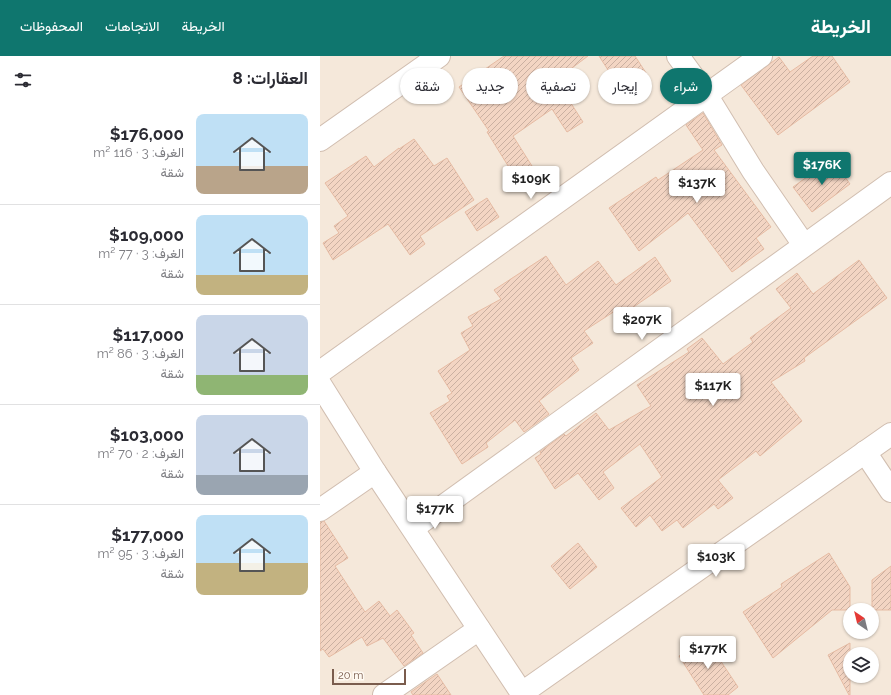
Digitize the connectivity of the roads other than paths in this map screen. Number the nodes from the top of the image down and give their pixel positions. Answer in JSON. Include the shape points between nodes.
{"nodes":[{"id":1,"x":439,"y":56,"type":"edge"},
{"id":2,"x":678,"y":56,"type":"edge"},
{"id":3,"x":761,"y":56,"type":"edge"},
{"id":4,"x":687,"y":68,"type":"edge"},
{"id":5,"x":712,"y":92,"type":"edge"},
{"id":6,"x":696,"y":104,"type":"edge"},
{"id":7,"x":712,"y":104,"type":"edge"},
{"id":8,"x":320,"y":140,"type":"edge"},
{"id":9,"x":891,"y":183,"type":"edge"},
{"id":10,"x":804,"y":246,"type":"junction"},
{"id":11,"x":320,"y":372,"type":"edge"},
{"id":12,"x":320,"y":384,"type":"edge"},
{"id":13,"x":891,"y":434,"type":"edge"},
{"id":14,"x":865,"y":452,"type":"junction"},
{"id":15,"x":376,"y":472,"type":"junction"},
{"id":16,"x":891,"y":491,"type":"edge"},
{"id":17,"x":320,"y":510,"type":"edge"},
{"id":18,"x":414,"y":528,"type":"junction"},
{"id":19,"x":479,"y":629,"type":"junction"},
{"id":20,"x":523,"y":694,"type":"edge"},
{"id":21,"x":384,"y":695,"type":"edge"}],
"edges":[{"from":1,"to":8,"type":"street"},
{"from":2,"to":4,"type":"street"},
{"from":3,"to":5,"type":"street"},
{"from":6,"to":11,"type":"street"},
{"from":7,"to":10,"type":"street"},
{"from":9,"to":10,"type":"street"},
{"from":10,"to":18,"type":"street"},
{"from":12,"to":15,"type":"street"},
{"from":13,"to":14,"type":"street"},
{"from":14,"to":16,"type":"street"},
{"from":14,"to":20,"type":"street"},
{"from":15,"to":17,"type":"street"},
{"from":15,"to":18,"type":"street"},
{"from":18,"to":19,"type":"street"},
{"from":19,"to":20,"type":"street"},
{"from":19,"to":21,"type":"street"}]}
